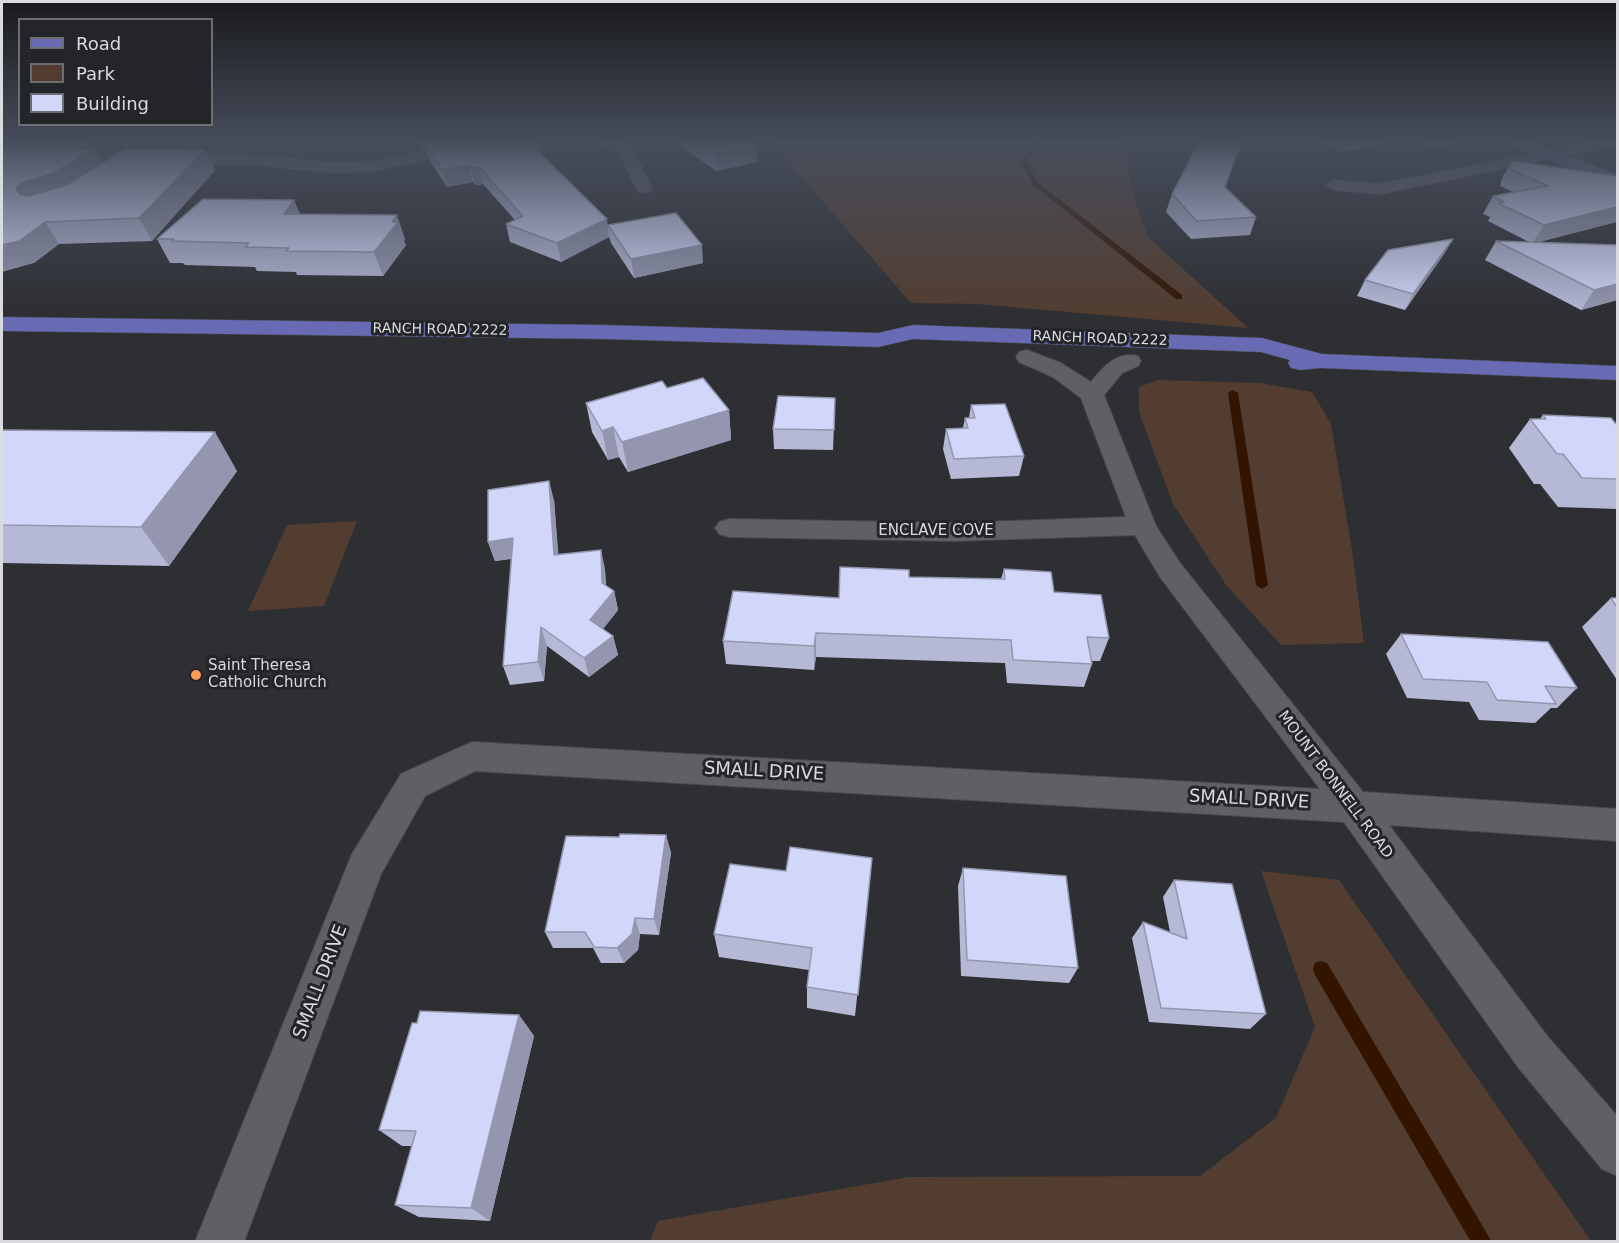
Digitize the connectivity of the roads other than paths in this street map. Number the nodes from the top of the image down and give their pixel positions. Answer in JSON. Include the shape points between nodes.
{"nodes":[{"id":1,"x":2,"y":324,"type":"edge"},
{"id":2,"x":878,"y":340,"type":"junction"},
{"id":3,"x":1027,"y":357,"type":"junction"},
{"id":4,"x":1130,"y":361,"type":"junction"},
{"id":5,"x":1321,"y":361,"type":"junction"},
{"id":6,"x":1617,"y":373,"type":"edge"},
{"id":7,"x":1092,"y":395,"type":"junction"},
{"id":8,"x":1143,"y":526,"type":"junction"},
{"id":9,"x":729,"y":528,"type":"dead end"},
{"id":10,"x":1353,"y":806,"type":"junction"},
{"id":11,"x":1617,"y":825,"type":"edge"},
{"id":12,"x":1617,"y":1154,"type":"edge"},
{"id":13,"x":219,"y":1242,"type":"edge"}],
"edges":[{"from":1,"to":2,"type":"main road","name":"RANCH ROAD 2222"},
{"from":2,"to":3,"type":"main road","name":"RANCH ROAD 2222","via":[[920,353]]},
{"from":2,"to":5,"type":"main road","name":"RANCH ROAD 2222","via":[[913,332],[1262,345]]},
{"from":3,"to":4,"type":"main road","name":"RANCH ROAD 2222"},
{"from":3,"to":7,"type":"street","via":[[1064,374]]},
{"from":4,"to":5,"type":"main road","name":"RANCH ROAD 2222","via":[[1250,367]]},
{"from":4,"to":7,"type":"street","via":[[1114,368]]},
{"from":5,"to":6,"type":"main road","name":"RANCH ROAD 2222"},
{"from":7,"to":8,"type":"street","name":"MOUNT BONNELL ROAD"},
{"from":8,"to":9,"type":"street","name":"ENCLAVE COVE","via":[[954,532]]},
{"from":8,"to":10,"type":"street","name":"MOUNT BONNELL ROAD","via":[[1170,570]]},
{"from":10,"to":11,"type":"street","name":"SMALL DRIVE"},
{"from":10,"to":12,"type":"street","name":"MOUNT BONNELL ROAD","via":[[1533,1052]]},
{"from":10,"to":13,"type":"street","name":"SMALL DRIVE","via":[[472,756],[413,785],[365,866]]}]}
